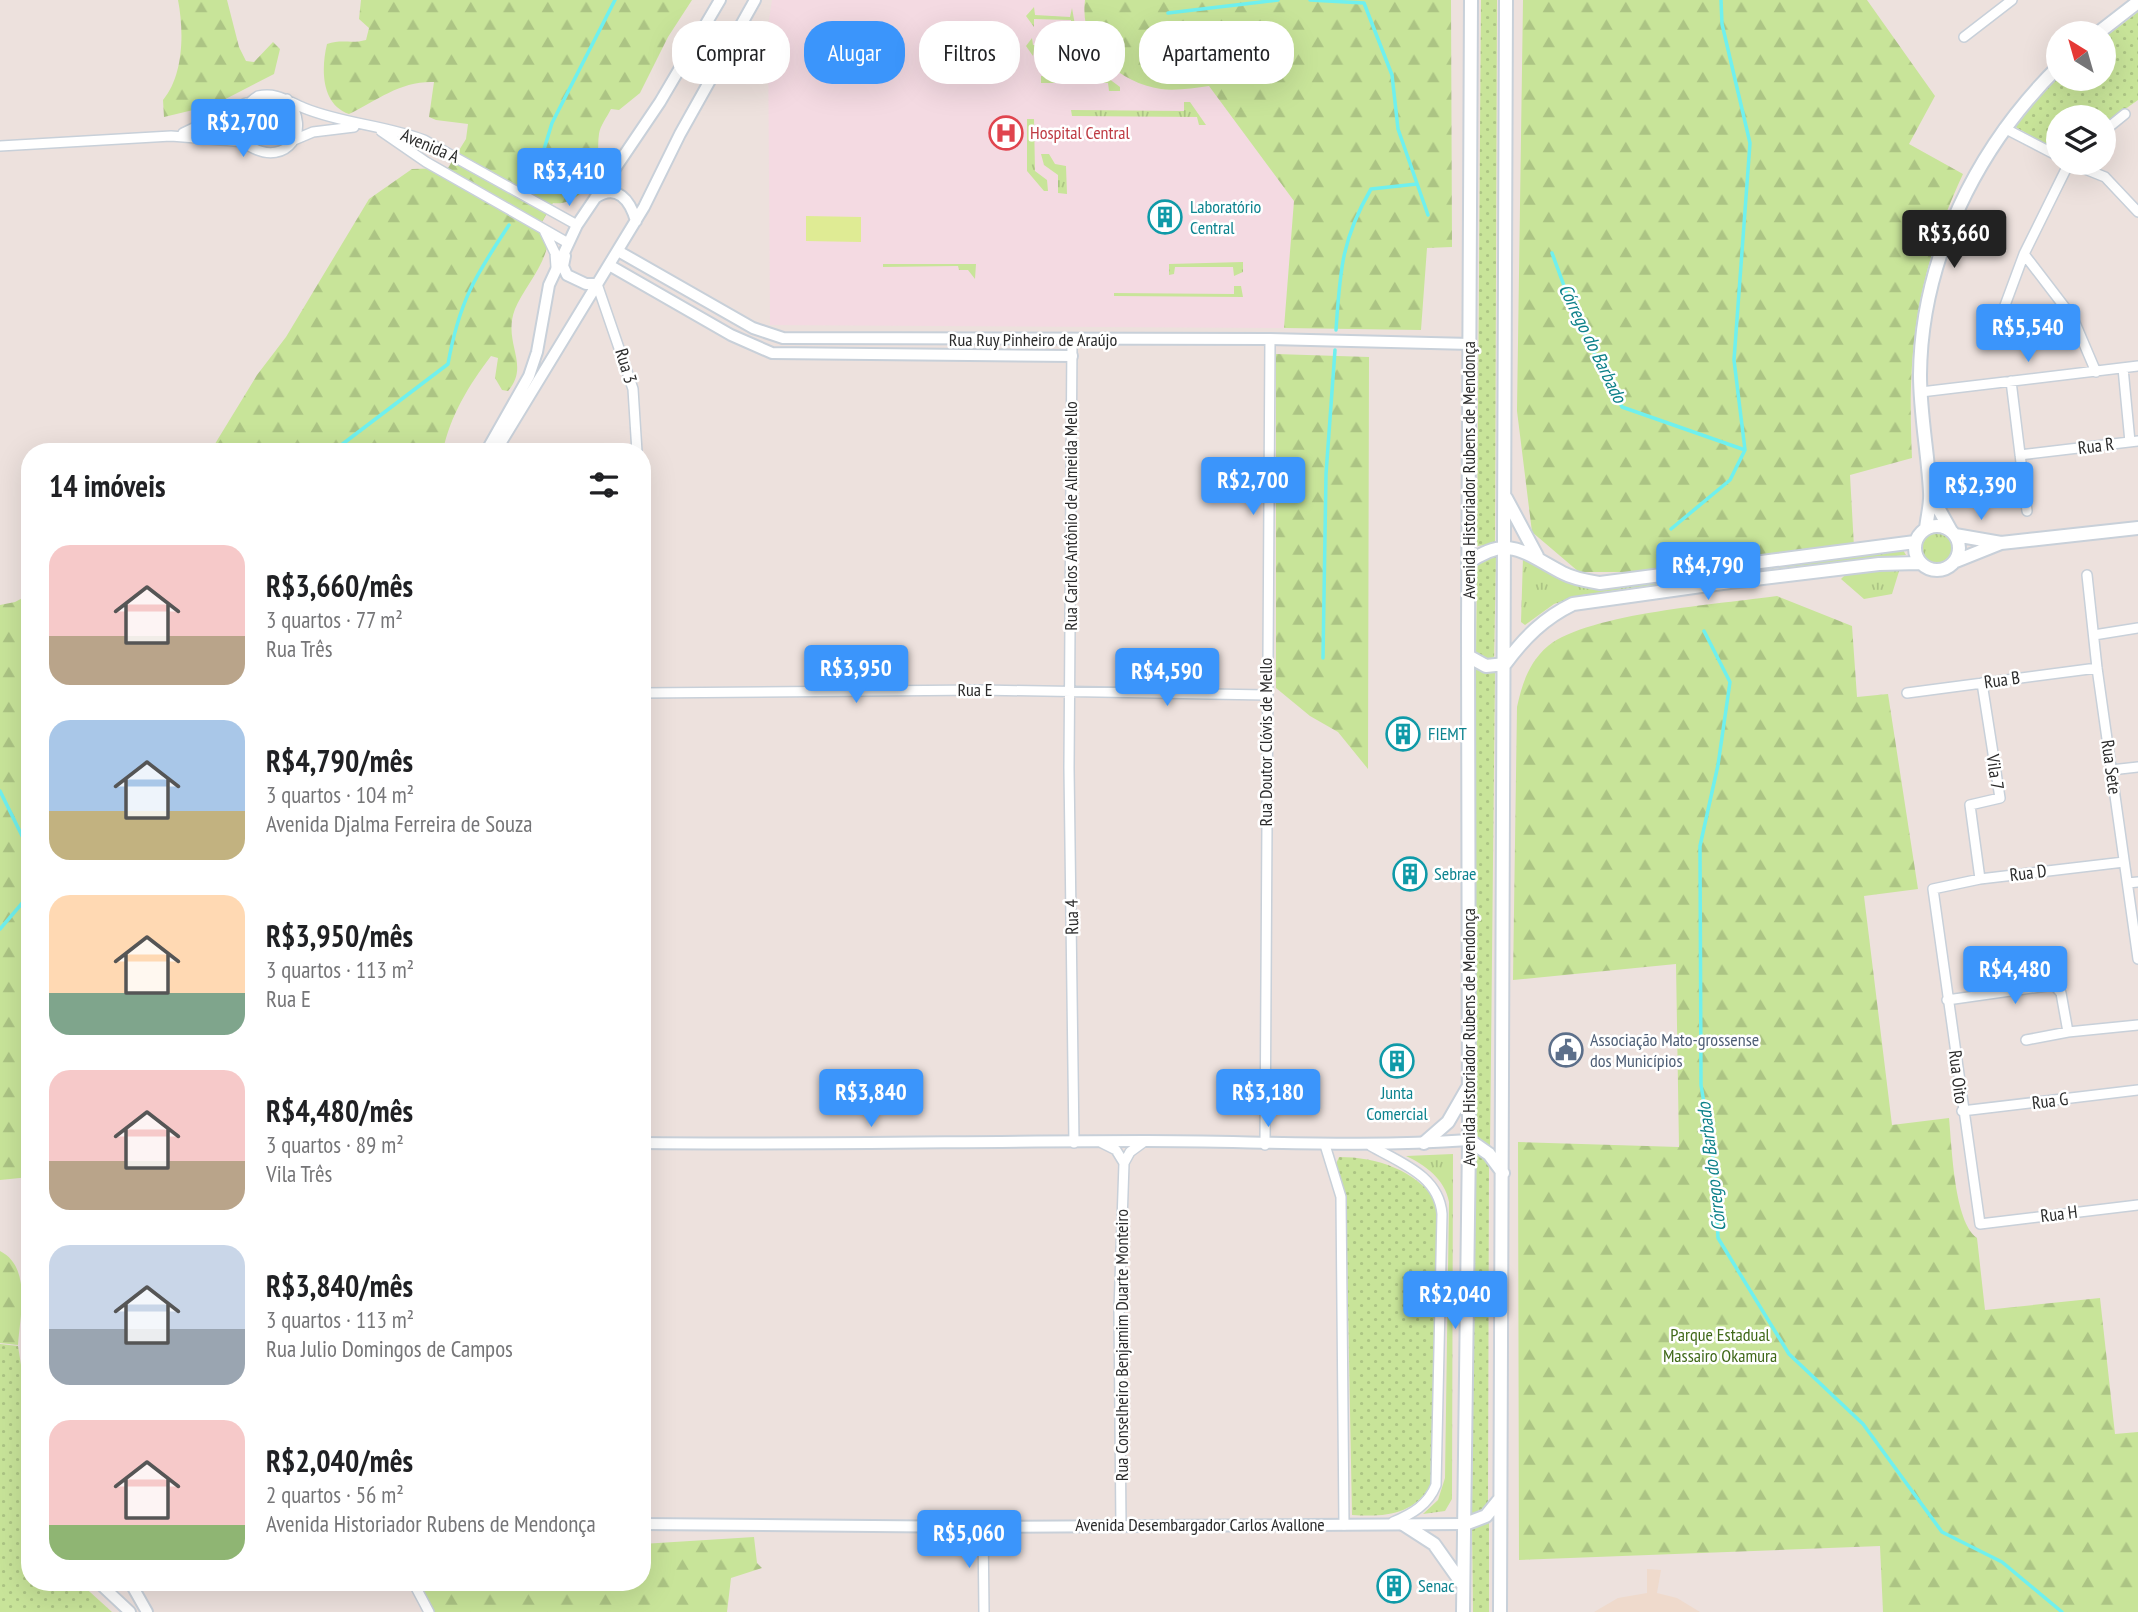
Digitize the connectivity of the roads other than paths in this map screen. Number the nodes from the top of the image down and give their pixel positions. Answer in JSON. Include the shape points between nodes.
{"nodes":[{"id":1,"x":720,"y":0,"type":"edge"},
{"id":2,"x":755,"y":0,"type":"edge"},
{"id":3,"x":1471,"y":0,"type":"edge"},
{"id":4,"x":1506,"y":0,"type":"edge"},
{"id":5,"x":2012,"y":0,"type":"edge"},
{"id":6,"x":2138,"y":2,"type":"edge"},
{"id":7,"x":2113,"y":21,"type":"edge"},
{"id":8,"x":1964,"y":37,"type":"dead end"},
{"id":9,"x":2046,"y":81,"type":"edge"},
{"id":10,"x":287,"y":99,"type":"junction"},
{"id":11,"x":250,"y":101,"type":"junction"},
{"id":12,"x":2125,"y":114,"type":"dead end"},
{"id":13,"x":2116,"y":121,"type":"edge"},
{"id":14,"x":377,"y":128,"type":"junction"},
{"id":15,"x":2004,"y":128,"type":"junction"},
{"id":16,"x":171,"y":136,"type":"junction"},
{"id":17,"x":294,"y":140,"type":"junction"},
{"id":18,"x":246,"y":142,"type":"junction"},
{"id":19,"x":0,"y":146,"type":"edge"},
{"id":20,"x":2046,"y":150,"type":"edge"},
{"id":21,"x":2063,"y":175,"type":"edge"},
{"id":22,"x":2100,"y":175,"type":"edge"},
{"id":23,"x":593,"y":199,"type":"junction"},
{"id":24,"x":2138,"y":212,"type":"edge"},
{"id":25,"x":636,"y":221,"type":"junction"},
{"id":26,"x":577,"y":225,"type":"junction"},
{"id":27,"x":543,"y":229,"type":"junction"},
{"id":28,"x":567,"y":244,"type":"junction"},
{"id":29,"x":618,"y":251,"type":"junction"},
{"id":30,"x":2024,"y":254,"type":"junction"},
{"id":31,"x":609,"y":265,"type":"junction"},
{"id":32,"x":556,"y":267,"type":"junction"},
{"id":33,"x":597,"y":284,"type":"junction"},
{"id":34,"x":2004,"y":308,"type":"dead end"},
{"id":35,"x":1270,"y":339,"type":"junction"},
{"id":36,"x":1072,"y":340,"type":"junction"},
{"id":37,"x":1471,"y":344,"type":"junction"},
{"id":38,"x":1072,"y":356,"type":"junction"},
{"id":39,"x":2138,"y":366,"type":"edge"},
{"id":40,"x":2123,"y":368,"type":"junction"},
{"id":41,"x":2096,"y":372,"type":"junction"},
{"id":42,"x":2011,"y":381,"type":"junction"},
{"id":43,"x":1921,"y":392,"type":"junction"},
{"id":44,"x":2134,"y":442,"type":"edge"},
{"id":45,"x":491,"y":443,"type":"edge"},
{"id":46,"x":500,"y":443,"type":"edge"},
{"id":47,"x":636,"y":443,"type":"edge"},
{"id":48,"x":2020,"y":455,"type":"junction"},
{"id":49,"x":1931,"y":495,"type":"junction"},
{"id":50,"x":1505,"y":496,"type":"junction"},
{"id":51,"x":2027,"y":510,"type":"dead end"},
{"id":52,"x":2138,"y":528,"type":"edge"},
{"id":53,"x":1926,"y":529,"type":"junction"},
{"id":54,"x":1953,"y":533,"type":"junction"},
{"id":55,"x":1915,"y":542,"type":"junction"},
{"id":56,"x":2001,"y":543,"type":"junction"},
{"id":57,"x":1503,"y":547,"type":"junction"},
{"id":58,"x":1537,"y":557,"type":"junction"},
{"id":59,"x":1955,"y":561,"type":"junction"},
{"id":60,"x":1919,"y":562,"type":"junction"},
{"id":61,"x":1468,"y":563,"type":"junction"},
{"id":62,"x":1728,"y":568,"type":"junction"},
{"id":63,"x":2087,"y":575,"type":"dead end"},
{"id":64,"x":1730,"y":582,"type":"junction"},
{"id":65,"x":2138,"y":628,"type":"edge"},
{"id":66,"x":2094,"y":635,"type":"junction"},
{"id":67,"x":1468,"y":656,"type":"junction"},
{"id":68,"x":1505,"y":664,"type":"junction"},
{"id":69,"x":2097,"y":668,"type":"junction"},
{"id":70,"x":1982,"y":683,"type":"junction"},
{"id":71,"x":1070,"y":691,"type":"junction"},
{"id":72,"x":651,"y":693,"type":"edge"},
{"id":73,"x":1907,"y":693,"type":"dead end"},
{"id":74,"x":1266,"y":695,"type":"junction"},
{"id":75,"x":2138,"y":767,"type":"edge"},
{"id":76,"x":2112,"y":770,"type":"junction"},
{"id":77,"x":2124,"y":862,"type":"junction"},
{"id":78,"x":1980,"y":878,"type":"junction"},
{"id":79,"x":2138,"y":882,"type":"edge"},
{"id":80,"x":2127,"y":883,"type":"junction"},
{"id":81,"x":1933,"y":889,"type":"joint"},
{"id":82,"x":2138,"y":959,"type":"edge"},
{"id":83,"x":1947,"y":1000,"type":"junction"},
{"id":84,"x":2138,"y":1025,"type":"edge"},
{"id":85,"x":2068,"y":1032,"type":"junction"},
{"id":86,"x":2026,"y":1040,"type":"dead end"},
{"id":87,"x":1469,"y":1086,"type":"junction"},
{"id":88,"x":2138,"y":1090,"type":"edge"},
{"id":89,"x":1962,"y":1111,"type":"junction"},
{"id":90,"x":1469,"y":1140,"type":"junction"},
{"id":91,"x":1145,"y":1141,"type":"junction"},
{"id":92,"x":1100,"y":1142,"type":"junction"},
{"id":93,"x":651,"y":1143,"type":"edge"},
{"id":94,"x":1074,"y":1143,"type":"junction"},
{"id":95,"x":1424,"y":1143,"type":"junction"},
{"id":96,"x":1265,"y":1145,"type":"junction"},
{"id":97,"x":1325,"y":1145,"type":"junction"},
{"id":98,"x":1371,"y":1146,"type":"junction"},
{"id":99,"x":1124,"y":1163,"type":"junction"},
{"id":100,"x":1503,"y":1173,"type":"junction"},
{"id":101,"x":2138,"y":1205,"type":"edge"},
{"id":102,"x":1980,"y":1224,"type":"joint"},
{"id":103,"x":1499,"y":1500,"type":"junction"},
{"id":104,"x":651,"y":1524,"type":"edge"},
{"id":105,"x":1388,"y":1524,"type":"junction"},
{"id":106,"x":1404,"y":1524,"type":"junction"},
{"id":107,"x":1465,"y":1524,"type":"junction"},
{"id":108,"x":1344,"y":1525,"type":"junction"},
{"id":109,"x":1121,"y":1526,"type":"junction"},
{"id":110,"x":983,"y":1527,"type":"junction"},
{"id":111,"x":1464,"y":1586,"type":"junction"},
{"id":112,"x":108,"y":1591,"type":"edge"},
{"id":113,"x":135,"y":1591,"type":"edge"},
{"id":114,"x":418,"y":1591,"type":"edge"},
{"id":115,"x":130,"y":1612,"type":"edge"},
{"id":116,"x":148,"y":1612,"type":"edge"},
{"id":117,"x":429,"y":1612,"type":"edge"},
{"id":118,"x":984,"y":1612,"type":"edge"},
{"id":119,"x":1463,"y":1612,"type":"edge"},
{"id":120,"x":1500,"y":1612,"type":"edge"}],
"edges":[{"from":1,"to":23,"type":"street","via":[[660,102]]},
{"from":2,"to":25,"type":"street"},
{"from":3,"to":37,"type":"main road","name":"Avenida Historiador Rubens de Mendonça"},
{"from":4,"to":50,"type":"main road","name":"Avenida Historiador Rubens de Mendonça"},
{"from":5,"to":8,"type":"street"},
{"from":6,"to":7,"type":"main road"},
{"from":9,"to":15,"type":"main road"},
{"from":10,"to":11,"type":"street","via":[[268,93]]},
{"from":10,"to":14,"type":"street","via":[[345,122]]},
{"from":10,"to":17,"type":"street","via":[[297,110]]},
{"from":11,"to":16,"type":"street","via":[[197,129]]},
{"from":11,"to":18,"type":"street","via":[[240,124]]},
{"from":12,"to":13,"type":"street"},
{"from":14,"to":17,"type":"street","via":[[337,128]]},
{"from":14,"to":26,"type":"street","name":"Avenida A","via":[[406,133],[441,148]]},
{"from":14,"to":27,"type":"street","name":"Avenida A","via":[[426,162]]},
{"from":15,"to":20,"type":"street"},
{"from":15,"to":43,"type":"main road","via":[[1974,174],[1938,266]]},
{"from":16,"to":18,"type":"street"},
{"from":16,"to":19,"type":"street"},
{"from":17,"to":18,"type":"street","via":[[279,152],[269,153]]},
{"from":21,"to":30,"type":"street"},
{"from":22,"to":24,"type":"street"},
{"from":23,"to":25,"type":"street","via":[[607,191],[616,192],[626,198]]},
{"from":23,"to":26,"type":"street"},
{"from":25,"to":29,"type":"street"},
{"from":26,"to":28,"type":"street"},
{"from":27,"to":28,"type":"street","name":"Avenida A"},
{"from":27,"to":32,"type":"street","via":[[555,253]]},
{"from":28,"to":32,"type":"street"},
{"from":28,"to":33,"type":"street","via":[[563,265],[567,275]]},
{"from":29,"to":31,"type":"street"},
{"from":29,"to":36,"type":"street","name":"Rua Ruy Pinheiro de Araújo","via":[[753,328],[783,338]]},
{"from":30,"to":34,"type":"street"},
{"from":30,"to":41,"type":"street","via":[[2073,318]]},
{"from":31,"to":33,"type":"street"},
{"from":31,"to":38,"type":"street","name":"Rua Ruy Pinheiro de Araújo","via":[[731,335],[772,353]]},
{"from":32,"to":45,"type":"street","via":[[529,376]]},
{"from":33,"to":46,"type":"street"},
{"from":33,"to":47,"type":"street","name":"Rua 3","via":[[633,388]]},
{"from":35,"to":36,"type":"street","name":"Rua Ruy Pinheiro de Araújo"},
{"from":35,"to":37,"type":"street","name":"Rua Ruy Pinheiro de Araújo"},
{"from":35,"to":74,"type":"street","name":"Rua Doutor Clóvis de Mello"},
{"from":36,"to":38,"type":"street","name":"Rua Carlos Antônio de Almeida Mello"},
{"from":37,"to":61,"type":"main road","name":"Avenida Historiador Rubens de Mendonça"},
{"from":38,"to":71,"type":"street","name":"Rua Carlos Antônio de Almeida Mello"},
{"from":39,"to":40,"type":"street"},
{"from":40,"to":41,"type":"street"},
{"from":40,"to":44,"type":"street"},
{"from":41,"to":42,"type":"street"},
{"from":42,"to":43,"type":"street"},
{"from":42,"to":48,"type":"street"},
{"from":43,"to":49,"type":"main road"},
{"from":44,"to":48,"type":"street","name":"Rua R"},
{"from":48,"to":51,"type":"street"},
{"from":49,"to":53,"type":"main road"},
{"from":49,"to":54,"type":"main road"},
{"from":50,"to":57,"type":"main road","name":"Avenida Historiador Rubens de Mendonça"},
{"from":50,"to":58,"type":"main road"},
{"from":52,"to":56,"type":"main road"},
{"from":53,"to":54,"type":"main road","via":[[1939,526]]},
{"from":53,"to":55,"type":"main road"},
{"from":54,"to":56,"type":"main road"},
{"from":54,"to":59,"type":"main road","via":[[1959,548]]},
{"from":55,"to":60,"type":"main road"},
{"from":55,"to":62,"type":"main road"},
{"from":56,"to":59,"type":"main road"},
{"from":57,"to":58,"type":"main road"},
{"from":57,"to":61,"type":"main road"},
{"from":57,"to":68,"type":"main road","name":"Avenida Historiador Rubens de Mendonça"},
{"from":58,"to":62,"type":"main road","via":[[1565,574],[1600,583]]},
{"from":59,"to":60,"type":"main road","via":[[1947,569],[1935,571]]},
{"from":60,"to":64,"type":"main road"},
{"from":61,"to":67,"type":"main road","name":"Avenida Historiador Rubens de Mendonça"},
{"from":62,"to":64,"type":"main road"},
{"from":63,"to":66,"type":"street","name":"Rua Sete"},
{"from":64,"to":68,"type":"main road","via":[[1573,604],[1534,629]]},
{"from":65,"to":66,"type":"street"},
{"from":66,"to":69,"type":"street","name":"Rua Sete"},
{"from":67,"to":68,"type":"main road","via":[[1486,666]]},
{"from":67,"to":87,"type":"main road","name":"Avenida Historiador Rubens de Mendonça"},
{"from":68,"to":100,"type":"main road","name":"Avenida Historiador Rubens de Mendonça"},
{"from":69,"to":70,"type":"street","name":"Rua B"},
{"from":69,"to":76,"type":"street","name":"Rua Sete"},
{"from":70,"to":73,"type":"street","name":"Rua B"},
{"from":70,"to":78,"type":"street","name":"Vila 7","via":[[2000,798],[1969,804]]},
{"from":71,"to":72,"type":"street","name":"Rua E"},
{"from":71,"to":74,"type":"street","name":"Rua E"},
{"from":71,"to":94,"type":"street","name":"Rua 4"},
{"from":74,"to":96,"type":"street","name":"Rua Doutor Clóvis de Mello"},
{"from":75,"to":76,"type":"street"},
{"from":76,"to":77,"type":"street","name":"Rua Sete"},
{"from":77,"to":78,"type":"street","name":"Rua D"},
{"from":77,"to":80,"type":"street","name":"Rua Sete"},
{"from":78,"to":81,"type":"street","name":"Rua D"},
{"from":79,"to":80,"type":"street"},
{"from":80,"to":82,"type":"street","name":"Rua Sete"},
{"from":81,"to":83,"type":"street","name":"Rua Oito"},
{"from":83,"to":85,"type":"street","via":[[2054,985],[2062,993]]},
{"from":83,"to":89,"type":"street","name":"Rua Oito"},
{"from":84,"to":85,"type":"street"},
{"from":85,"to":86,"type":"street"},
{"from":87,"to":90,"type":"main road","name":"Avenida Historiador Rubens de Mendonça"},
{"from":87,"to":95,"type":"main road","via":[[1448,1122]]},
{"from":88,"to":89,"type":"street","name":"Rua G"},
{"from":89,"to":102,"type":"street","name":"Rua Oito"},
{"from":90,"to":95,"type":"street"},
{"from":90,"to":100,"type":"main road","via":[[1489,1154]]},
{"from":90,"to":107,"type":"main road","name":"Avenida Historiador Rubens de Mendonça"},
{"from":91,"to":92,"type":"street"},
{"from":91,"to":96,"type":"street"},
{"from":91,"to":99,"type":"street"},
{"from":92,"to":94,"type":"street"},
{"from":92,"to":99,"type":"street","via":[[1116,1150]]},
{"from":93,"to":94,"type":"street"},
{"from":95,"to":98,"type":"street"},
{"from":96,"to":97,"type":"street"},
{"from":97,"to":98,"type":"street"},
{"from":97,"to":108,"type":"street","via":[[1341,1197]]},
{"from":98,"to":105,"type":"street","via":[[1428,1181],[1441,1202],[1442,1214],[1436,1485],[1418,1510]]},
{"from":99,"to":109,"type":"street","name":"Rua Conselheiro Benjamim Duarte Monteiro","via":[[1119,1310]]},
{"from":100,"to":103,"type":"main road","name":"Avenida Historiador Rubens de Mendonça"},
{"from":101,"to":102,"type":"street","name":"Rua H"},
{"from":103,"to":107,"type":"main road","via":[[1486,1516]]},
{"from":103,"to":120,"type":"main road","name":"Avenida Historiador Rubens de Mendonça"},
{"from":104,"to":110,"type":"street","name":"Avenida Desembargador Carlos Avallone"},
{"from":105,"to":106,"type":"street","name":"Avenida Desembargador Carlos Avallone"},
{"from":105,"to":108,"type":"street","name":"Avenida Desembargador Carlos Avallone"},
{"from":106,"to":107,"type":"street","name":"Avenida Desembargador Carlos Avallone"},
{"from":106,"to":111,"type":"main road","via":[[1434,1544]]},
{"from":107,"to":111,"type":"main road","name":"Avenida Historiador Rubens de Mendonça"},
{"from":108,"to":109,"type":"street","name":"Avenida Desembargador Carlos Avallone"},
{"from":109,"to":110,"type":"street","name":"Avenida Desembargador Carlos Avallone"},
{"from":110,"to":118,"type":"street"},
{"from":111,"to":119,"type":"main road","name":"Avenida Historiador Rubens de Mendonça"},
{"from":112,"to":115,"type":"street"},
{"from":113,"to":116,"type":"street"},
{"from":114,"to":117,"type":"street"}]}
